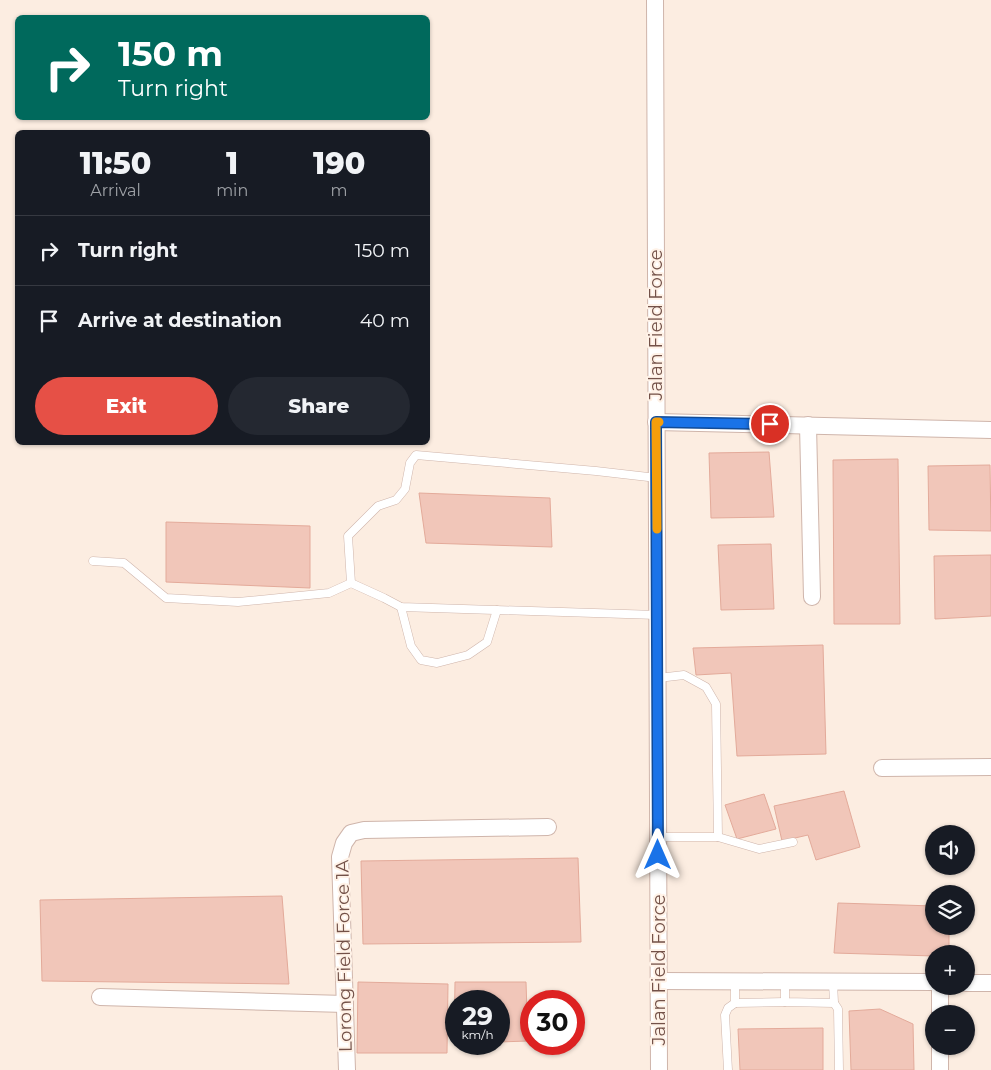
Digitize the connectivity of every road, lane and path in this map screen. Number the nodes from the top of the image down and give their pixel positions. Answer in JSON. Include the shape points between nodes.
{"nodes":[{"id":1,"x":655,"y":0,"type":"edge"},
{"id":2,"x":656,"y":422,"type":"junction"},
{"id":3,"x":808,"y":425,"type":"junction"},
{"id":4,"x":991,"y":430,"type":"edge"},
{"id":5,"x":657,"y":478,"type":"junction"},
{"id":6,"x":93,"y":561,"type":"dead end"},
{"id":7,"x":351,"y":583,"type":"junction"},
{"id":8,"x":812,"y":597,"type":"dead end"},
{"id":9,"x":401,"y":607,"type":"junction"},
{"id":10,"x":498,"y":610,"type":"junction"},
{"id":11,"x":657,"y":614,"type":"junction"},
{"id":12,"x":658,"y":678,"type":"junction"},
{"id":13,"x":991,"y":767,"type":"edge"},
{"id":14,"x":882,"y":768,"type":"dead end"},
{"id":15,"x":548,"y":827,"type":"dead end"},
{"id":16,"x":658,"y":837,"type":"junction"},
{"id":17,"x":718,"y":837,"type":"junction"},
{"id":18,"x":793,"y":842,"type":"dead end"},
{"id":19,"x":659,"y":981,"type":"junction"},
{"id":20,"x":735,"y":982,"type":"junction"},
{"id":21,"x":785,"y":982,"type":"junction"},
{"id":22,"x":832,"y":982,"type":"junction"},
{"id":23,"x":925,"y":982,"type":"edge"},
{"id":24,"x":975,"y":982,"type":"edge"},
{"id":25,"x":991,"y":983,"type":"edge"},
{"id":26,"x":100,"y":997,"type":"dead end"},
{"id":27,"x":785,"y":1002,"type":"junction"},
{"id":28,"x":735,"y":1003,"type":"junction"},
{"id":29,"x":834,"y":1003,"type":"junction"},
{"id":30,"x":344,"y":1004,"type":"junction"},
{"id":31,"x":940,"y":1055,"type":"edge"},
{"id":32,"x":347,"y":1070,"type":"edge"},
{"id":33,"x":659,"y":1070,"type":"edge"},
{"id":34,"x":728,"y":1070,"type":"edge"},
{"id":35,"x":839,"y":1070,"type":"edge"},
{"id":36,"x":940,"y":1070,"type":"edge"}],
"edges":[{"from":1,"to":2,"type":"street","name":"Jalan Field Force"},
{"from":2,"to":3,"type":"street"},
{"from":2,"to":5,"type":"street","name":"Jalan Field Force"},
{"from":3,"to":4,"type":"street"},
{"from":3,"to":8,"type":"street"},
{"from":5,"to":7,"type":"lane","via":[[416,455],[410,463],[405,489],[396,500],[378,506],[348,536]]},
{"from":5,"to":11,"type":"street","name":"Jalan Field Force"},
{"from":6,"to":7,"type":"lane","via":[[124,563],[166,598],[238,602],[329,593]]},
{"from":7,"to":9,"type":"lane"},
{"from":9,"to":10,"type":"lane"},
{"from":9,"to":10,"type":"lane","via":[[411,646],[421,660],[437,663],[468,655],[487,642]]},
{"from":10,"to":11,"type":"lane"},
{"from":11,"to":12,"type":"street","name":"Jalan Field Force"},
{"from":12,"to":16,"type":"street","name":"Jalan Field Force"},
{"from":12,"to":17,"type":"lane","via":[[684,675],[706,687],[716,704]]},
{"from":13,"to":14,"type":"street"},
{"from":15,"to":30,"type":"street","name":"Lorong Field Force 1A","via":[[364,830],[351,833],[344,842],[340,857]]},
{"from":16,"to":17,"type":"lane"},
{"from":16,"to":19,"type":"street","name":"Jalan Field Force"},
{"from":17,"to":18,"type":"lane","via":[[759,850]]},
{"from":19,"to":20,"type":"street"},
{"from":19,"to":33,"type":"street","name":"Jalan Field Force"},
{"from":20,"to":21,"type":"street"},
{"from":20,"to":28,"type":"lane"},
{"from":21,"to":22,"type":"street"},
{"from":21,"to":27,"type":"lane"},
{"from":22,"to":23,"type":"street"},
{"from":22,"to":29,"type":"lane"},
{"from":24,"to":25,"type":"street"},
{"from":26,"to":30,"type":"street"},
{"from":27,"to":28,"type":"lane"},
{"from":27,"to":29,"type":"lane"},
{"from":28,"to":34,"type":"lane","via":[[728,1008],[726,1015]]},
{"from":29,"to":35,"type":"lane","via":[[838,1009]]},
{"from":30,"to":32,"type":"street","name":"Lorong Field Force 1A"},
{"from":31,"to":36,"type":"street"}]}
